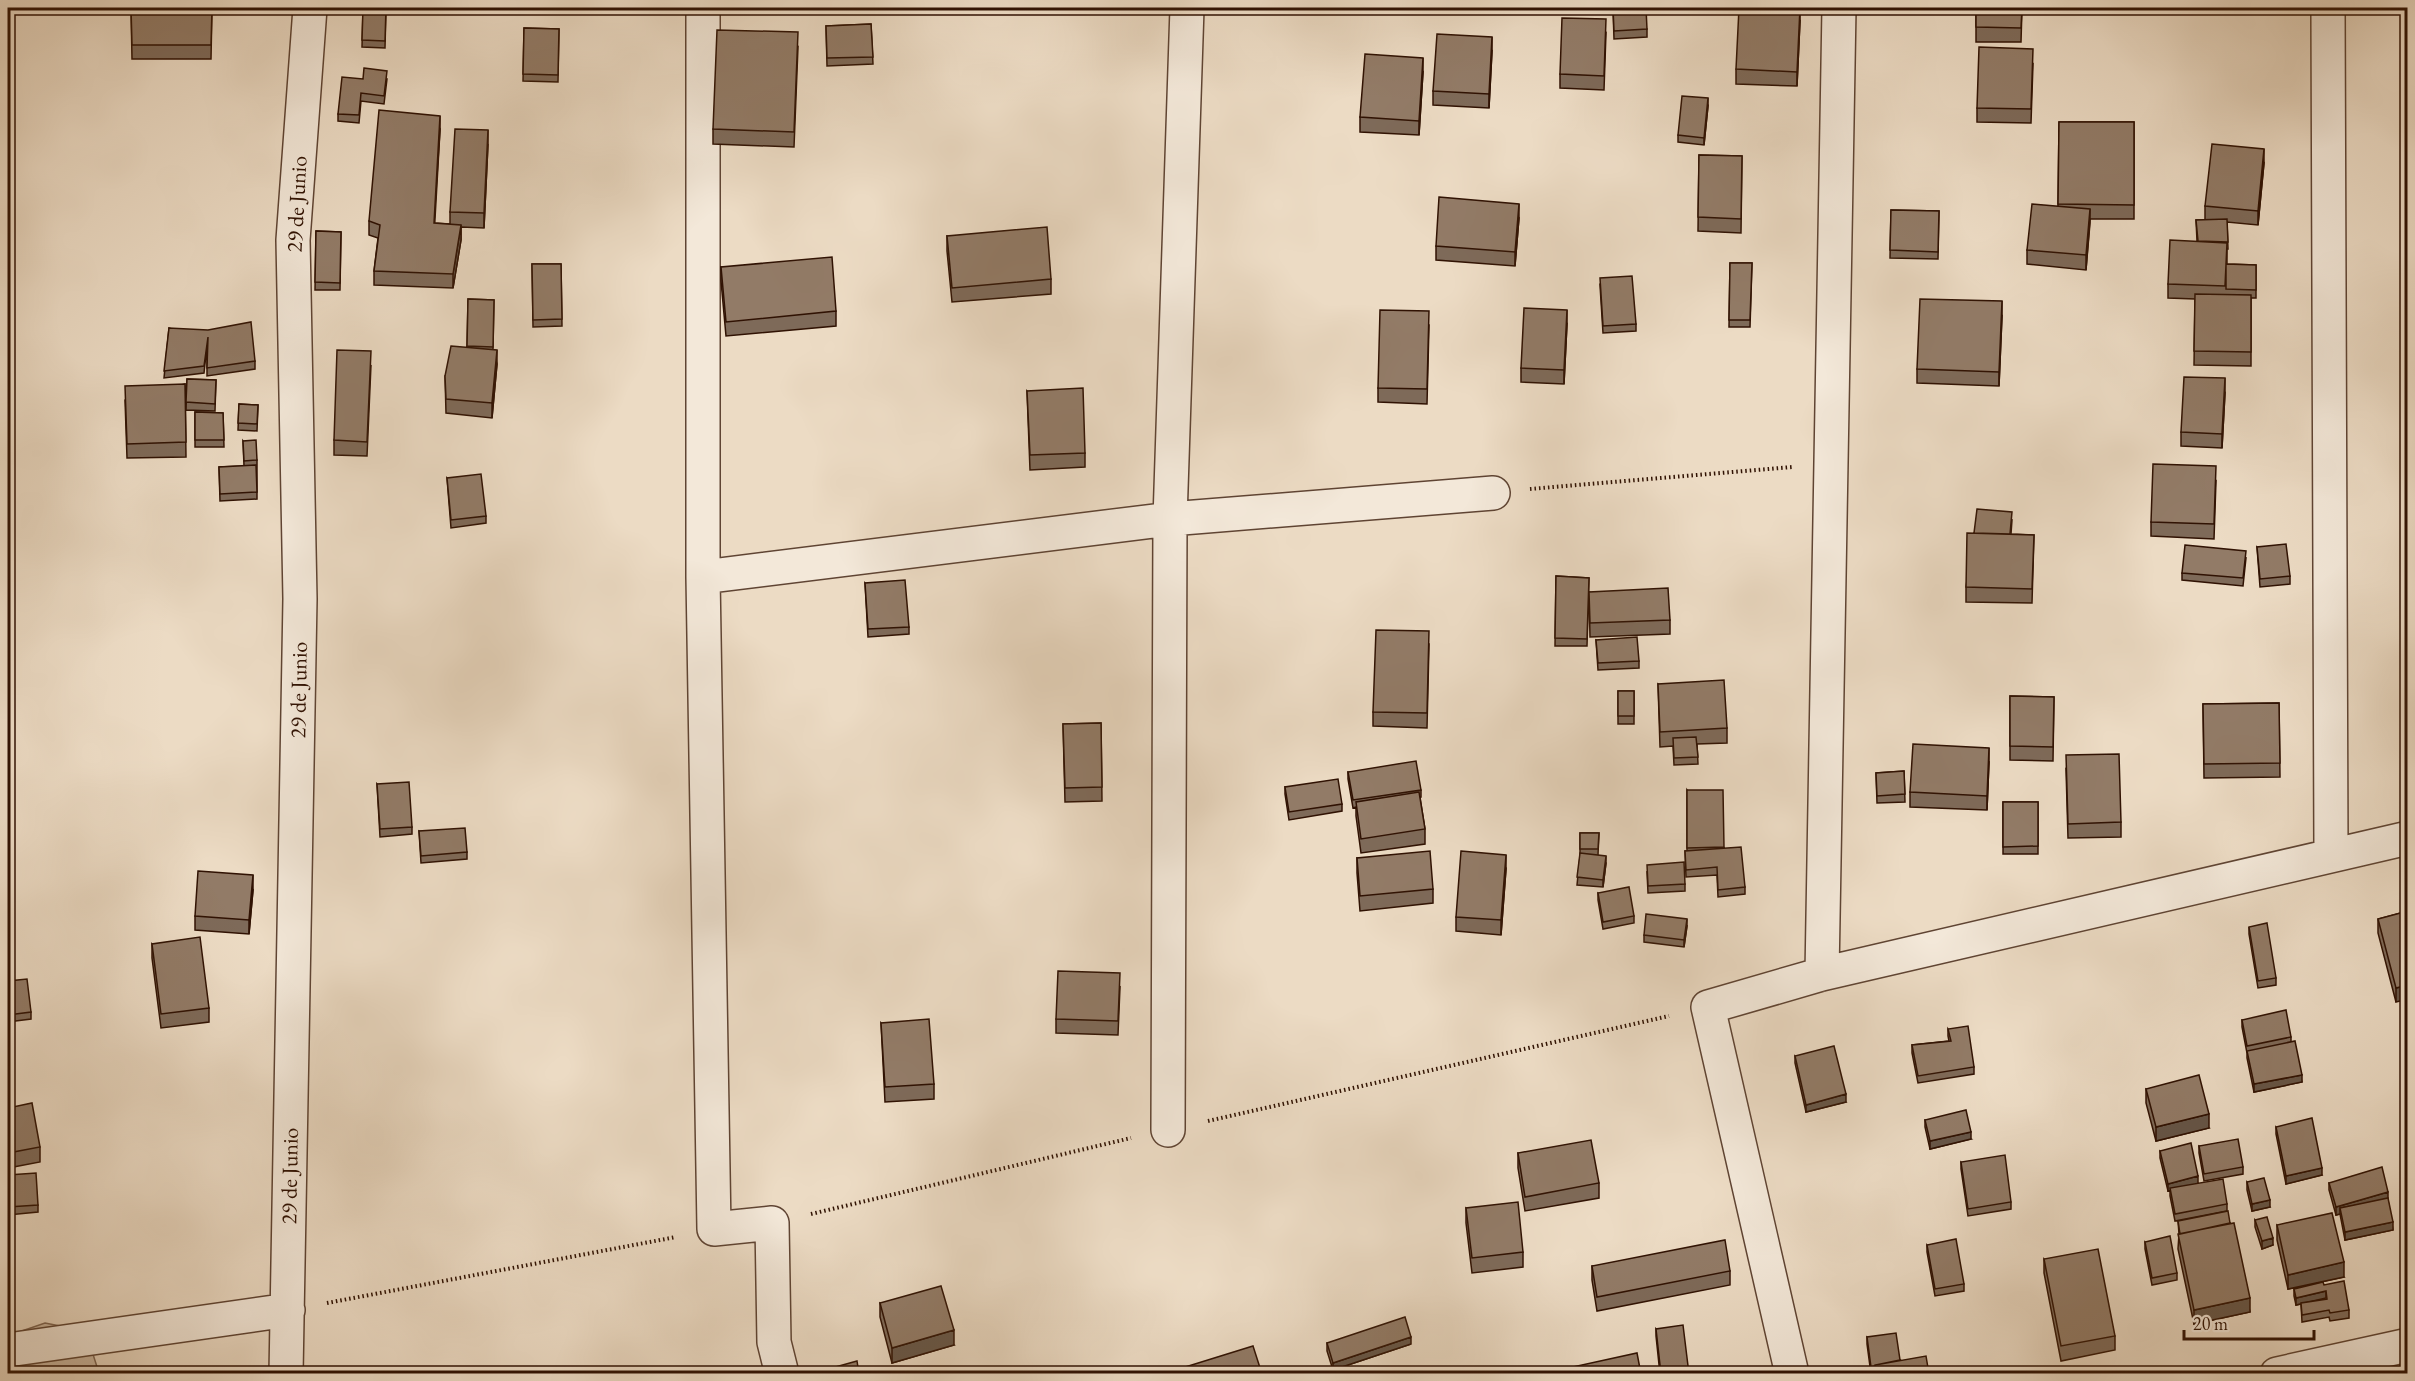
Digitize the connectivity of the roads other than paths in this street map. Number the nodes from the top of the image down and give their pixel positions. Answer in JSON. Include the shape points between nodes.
{"nodes":[{"id":1,"x":310,"y":8,"type":"edge"},
{"id":2,"x":703,"y":8,"type":"edge"},
{"id":3,"x":1187,"y":8,"type":"edge"},
{"id":4,"x":1839,"y":8,"type":"edge"},
{"id":5,"x":2328,"y":8,"type":"edge"},
{"id":6,"x":1493,"y":493,"type":"road end"},
{"id":7,"x":1170,"y":519,"type":"junction"},
{"id":8,"x":703,"y":577,"type":"junction"},
{"id":9,"x":2408,"y":838,"type":"edge"},
{"id":10,"x":2331,"y":854,"type":"junction"},
{"id":11,"x":1822,"y":974,"type":"junction"},
{"id":12,"x":1168,"y":1130,"type":"road end"},
{"id":13,"x":288,"y":1310,"type":"junction"},
{"id":14,"x":2408,"y":1345,"type":"edge"},
{"id":15,"x":8,"y":1350,"type":"edge"},
{"id":16,"x":286,"y":1374,"type":"edge"},
{"id":17,"x":782,"y":1374,"type":"edge"},
{"id":18,"x":1792,"y":1374,"type":"edge"},
{"id":19,"x":2277,"y":1374,"type":"edge"}],
"edges":[{"from":1,"to":13,"type":"street","name":"29 de Junio","via":[[293,240],[300,599]]},
{"from":2,"to":8,"type":"street"},
{"from":3,"to":7,"type":"street"},
{"from":4,"to":11,"type":"street"},
{"from":5,"to":10,"type":"street"},
{"from":6,"to":7,"type":"street"},
{"from":7,"to":8,"type":"street"},
{"from":7,"to":12,"type":"street"},
{"from":8,"to":17,"type":"street","via":[[714,1229],[772,1223],[774,1342]]},
{"from":9,"to":10,"type":"street"},
{"from":10,"to":11,"type":"street"},
{"from":11,"to":18,"type":"street","via":[[1708,1008]]},
{"from":13,"to":15,"type":"street"},
{"from":13,"to":16,"type":"street","name":"29 de Junio"},
{"from":14,"to":19,"type":"street"}]}
